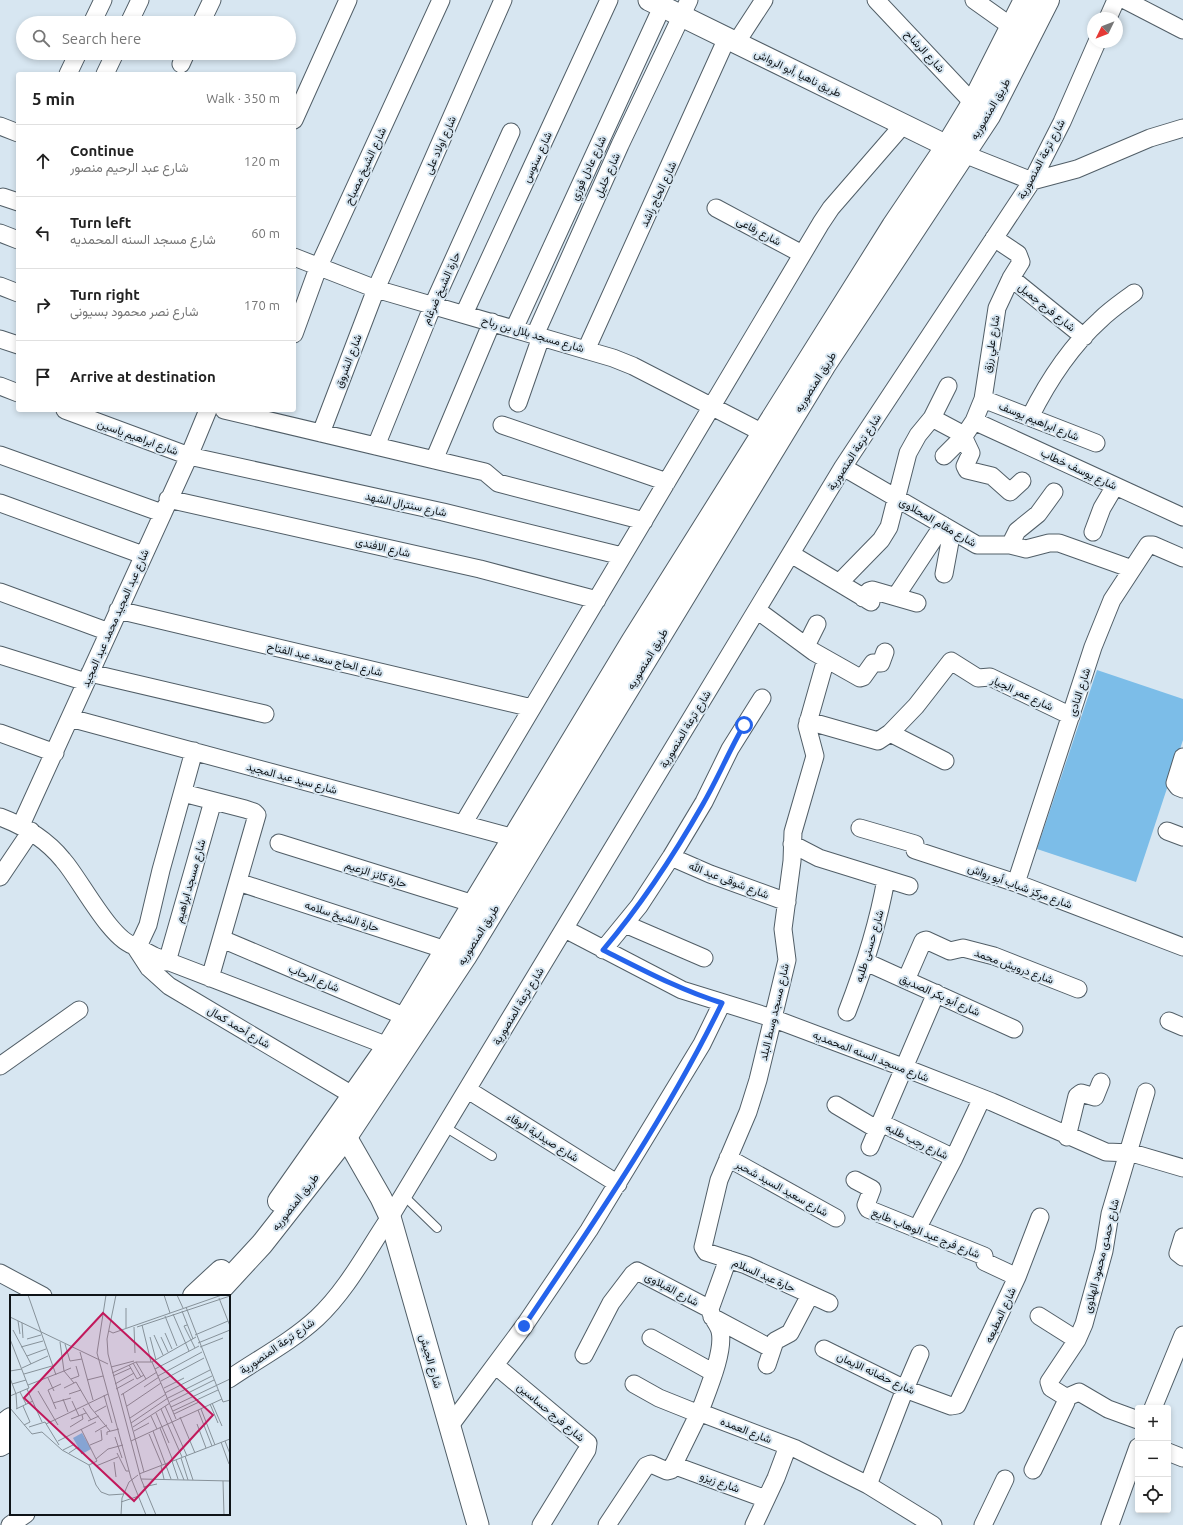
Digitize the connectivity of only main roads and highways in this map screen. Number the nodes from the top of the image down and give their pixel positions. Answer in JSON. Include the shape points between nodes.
{"nodes":[{"id":1,"x":1025,"y":0,"type":"edge"},
{"id":2,"x":1048,"y":0,"type":"edge"},
{"id":3,"x":955,"y":150,"type":"junction"},
{"id":4,"x":641,"y":648,"type":"junction"},
{"id":5,"x":195,"y":1295,"type":"edge"},
{"id":6,"x":215,"y":1295,"type":"edge"},
{"id":7,"x":10,"y":1420,"type":"edge"},
{"id":8,"x":0,"y":1427,"type":"edge"},
{"id":9,"x":10,"y":1440,"type":"edge"},
{"id":10,"x":0,"y":1445,"type":"edge"}],
"edges":[{"from":1,"to":3,"type":"main road","name":"طريق المنصوريه","via":[[973,102]]},
{"from":2,"to":3,"type":"main road","name":"طريق المنصوريه","via":[[989,116]]},
{"from":3,"to":4,"type":"main road","name":"طريق المنصوريه","via":[[824,366]]},
{"from":3,"to":4,"type":"main road","name":"طريق المنصوريه","via":[[894,226],[763,433]]},
{"from":4,"to":5,"type":"main road","name":"طريق المنصوريه","via":[[514,838],[388,1046],[354,1096],[256,1232],[221,1272]]},
{"from":4,"to":6,"type":"main road","name":"طريق المنصوريه","via":[[465,957],[352,1146]]},
{"from":7,"to":8,"type":"main road"},
{"from":9,"to":10,"type":"main road"}]}
